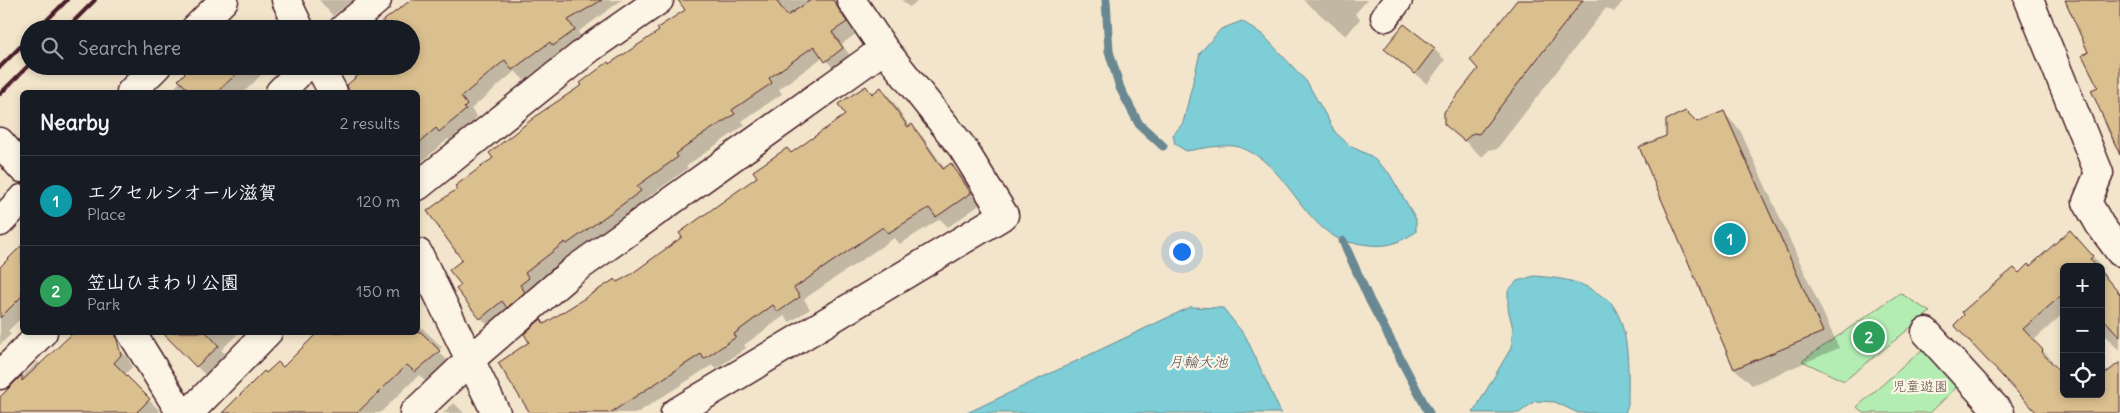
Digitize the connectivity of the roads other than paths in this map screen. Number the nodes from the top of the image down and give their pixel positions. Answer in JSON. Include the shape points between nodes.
{"nodes":[{"id":1,"x":224,"y":0,"type":"edge"},
{"id":2,"x":286,"y":0,"type":"edge"},
{"id":3,"x":377,"y":0,"type":"edge"},
{"id":4,"x":659,"y":0,"type":"edge"},
{"id":5,"x":851,"y":0,"type":"edge"},
{"id":6,"x":2029,"y":0,"type":"edge"},
{"id":7,"x":204,"y":20,"type":"edge"},
{"id":8,"x":296,"y":20,"type":"edge"},
{"id":9,"x":354,"y":20,"type":"edge"},
{"id":10,"x":884,"y":49,"type":"junction"},
{"id":11,"x":148,"y":75,"type":"edge"},
{"id":12,"x":297,"y":75,"type":"edge"},
{"id":13,"x":324,"y":75,"type":"edge"},
{"id":14,"x":132,"y":90,"type":"edge"},
{"id":15,"x":282,"y":90,"type":"edge"},
{"id":16,"x":332,"y":90,"type":"edge"},
{"id":17,"x":0,"y":142,"type":"edge"},
{"id":18,"x":20,"y":166,"type":"edge"},
{"id":19,"x":420,"y":184,"type":"edge"},
{"id":20,"x":20,"y":201,"type":"edge"},
{"id":21,"x":0,"y":222,"type":"edge"},
{"id":22,"x":2120,"y":252,"type":"edge"},
{"id":23,"x":420,"y":257,"type":"edge"},
{"id":24,"x":1926,"y":332,"type":"dead end"},
{"id":25,"x":40,"y":335,"type":"edge"},
{"id":26,"x":133,"y":335,"type":"edge"},
{"id":27,"x":265,"y":335,"type":"edge"},
{"id":28,"x":471,"y":360,"type":"junction"},
{"id":29,"x":0,"y":375,"type":"edge"},
{"id":30,"x":181,"y":413,"type":"edge"},
{"id":31,"x":189,"y":413,"type":"edge"},
{"id":32,"x":414,"y":413,"type":"edge"},
{"id":33,"x":496,"y":413,"type":"edge"},
{"id":34,"x":675,"y":413,"type":"edge"},
{"id":35,"x":2000,"y":413,"type":"edge"}],
"edges":[{"from":1,"to":7,"type":"street"},
{"from":2,"to":8,"type":"street"},
{"from":3,"to":9,"type":"street"},
{"from":4,"to":19,"type":"street","via":[[590,48]]},
{"from":5,"to":10,"type":"street"},
{"from":6,"to":22,"type":"street","via":[[2099,173],[2087,202]]},
{"from":10,"to":28,"type":"street","via":[[573,271]]},
{"from":10,"to":34,"type":"street","via":[[962,147],[1004,214]]},
{"from":11,"to":14,"type":"street"},
{"from":12,"to":15,"type":"street"},
{"from":13,"to":16,"type":"street"},
{"from":17,"to":18,"type":"street"},
{"from":20,"to":21,"type":"street"},
{"from":23,"to":28,"type":"street"},
{"from":24,"to":35,"type":"street"},
{"from":25,"to":29,"type":"street"},
{"from":26,"to":30,"type":"street"},
{"from":27,"to":31,"type":"street"},
{"from":28,"to":32,"type":"street"},
{"from":28,"to":33,"type":"street"}]}
